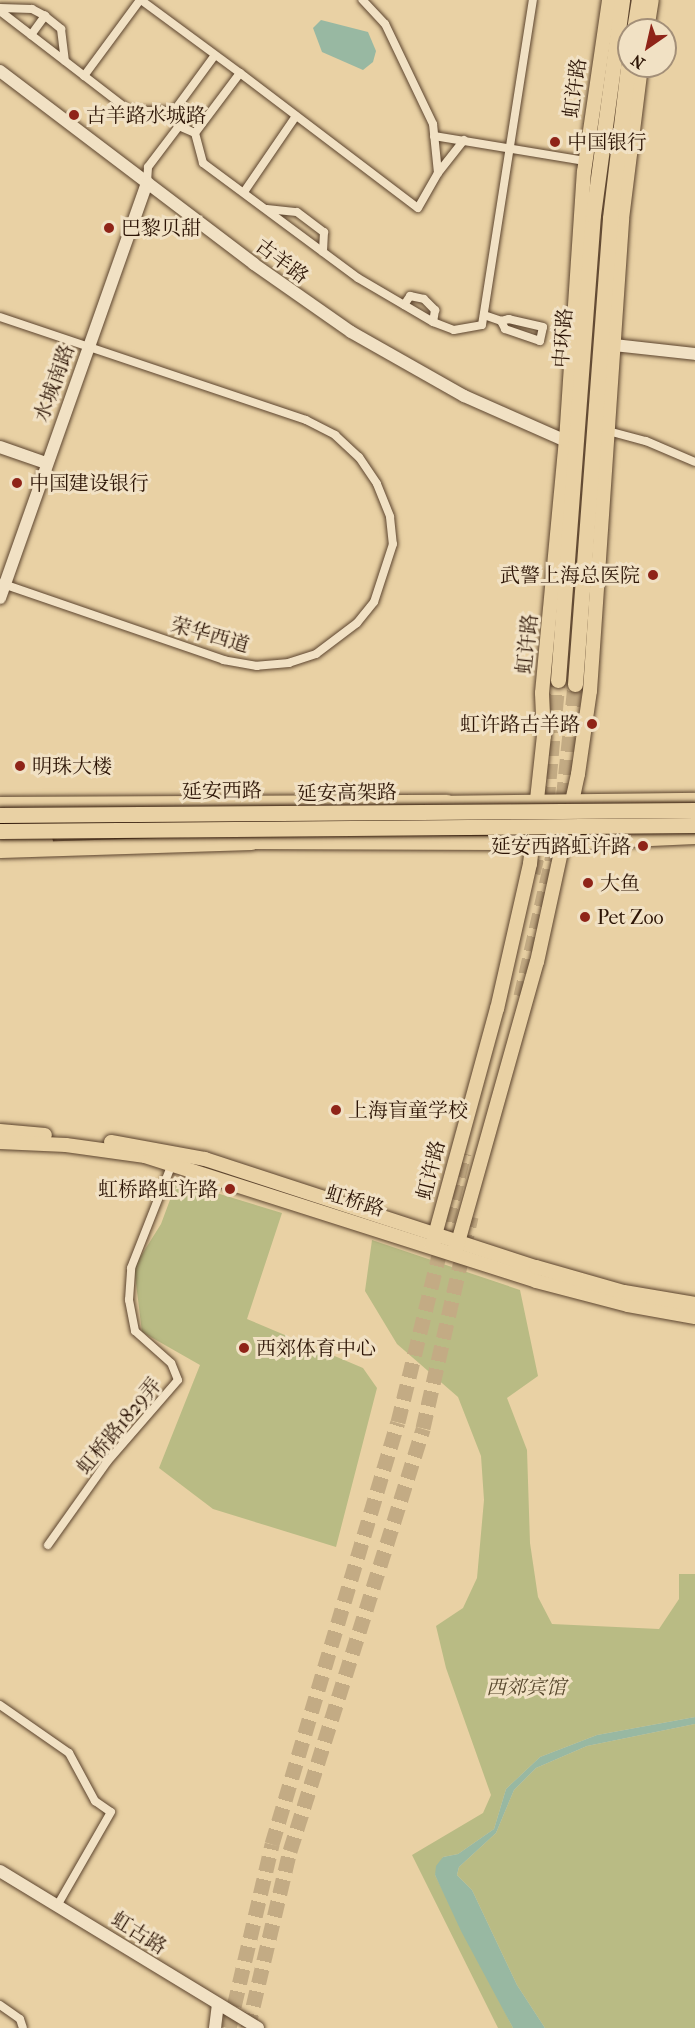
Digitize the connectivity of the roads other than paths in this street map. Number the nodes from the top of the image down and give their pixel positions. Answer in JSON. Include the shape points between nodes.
{"nodes":[{"id":1,"x":141,"y":0,"type":"edge"},
{"id":2,"x":363,"y":0,"type":"edge"},
{"id":3,"x":533,"y":0,"type":"edge"},
{"id":4,"x":609,"y":0,"type":"edge"},
{"id":5,"x":622,"y":0,"type":"edge"},
{"id":6,"x":639,"y":0,"type":"edge"},
{"id":7,"x":652,"y":0,"type":"edge"},
{"id":8,"x":0,"y":10,"type":"edge"},
{"id":9,"x":45,"y":16,"type":"junction"},
{"id":10,"x":636,"y":18,"type":"edge"},
{"id":11,"x":649,"y":18,"type":"edge"},
{"id":12,"x":31,"y":35,"type":"junction"},
{"id":13,"x":215,"y":55,"type":"junction"},
{"id":14,"x":64,"y":61,"type":"junction"},
{"id":15,"x":0,"y":71,"type":"edge"},
{"id":16,"x":240,"y":73,"type":"junction"},
{"id":17,"x":84,"y":76,"type":"junction"},
{"id":18,"x":627,"y":78,"type":"edge"},
{"id":19,"x":639,"y":78,"type":"edge"},
{"id":20,"x":174,"y":111,"type":"junction"},
{"id":21,"x":296,"y":116,"type":"junction"},
{"id":22,"x":179,"y":126,"type":"junction"},
{"id":23,"x":195,"y":133,"type":"junction"},
{"id":24,"x":434,"y":136,"type":"junction"},
{"id":25,"x":464,"y":141,"type":"junction"},
{"id":26,"x":510,"y":147,"type":"junction"},
{"id":27,"x":585,"y":161,"type":"junction"},
{"id":28,"x":438,"y":173,"type":"junction"},
{"id":29,"x":147,"y":182,"type":"junction"},
{"id":30,"x":244,"y":192,"type":"junction"},
{"id":31,"x":266,"y":209,"type":"junction"},
{"id":32,"x":306,"y":219,"type":"junction"},
{"id":33,"x":297,"y":232,"type":"junction"},
{"id":34,"x":323,"y":252,"type":"junction"},
{"id":35,"x":424,"y":299,"type":"junction"},
{"id":36,"x":404,"y":305,"type":"junction"},
{"id":37,"x":417,"y":312,"type":"junction"},
{"id":38,"x":484,"y":315,"type":"junction"},
{"id":39,"x":0,"y":317,"type":"edge"},
{"id":40,"x":501,"y":321,"type":"dead end"},
{"id":41,"x":433,"y":322,"type":"junction"},
{"id":42,"x":614,"y":345,"type":"junction"},
{"id":43,"x":88,"y":348,"type":"junction"},
{"id":44,"x":695,"y":354,"type":"edge"},
{"id":45,"x":608,"y":431,"type":"junction"},
{"id":46,"x":566,"y":441,"type":"junction"},
{"id":47,"x":0,"y":447,"type":"edge"},
{"id":48,"x":695,"y":462,"type":"edge"},
{"id":49,"x":46,"y":463,"type":"junction"},
{"id":50,"x":2,"y":584,"type":"edge"},
{"id":51,"x":0,"y":598,"type":"edge"},
{"id":52,"x":558,"y":680,"type":"tunnel mouth"},
{"id":53,"x":575,"y":684,"type":"tunnel mouth"},
{"id":54,"x":695,"y":800,"type":"edge"},
{"id":55,"x":0,"y":802,"type":"edge"},
{"id":56,"x":446,"y":802,"type":"junction"},
{"id":57,"x":538,"y":802,"type":"junction"},
{"id":58,"x":572,"y":804,"type":"junction"},
{"id":59,"x":695,"y":810,"type":"edge"},
{"id":60,"x":0,"y":815,"type":"edge"},
{"id":61,"x":695,"y":825,"type":"edge"},
{"id":62,"x":0,"y":831,"type":"edge"},
{"id":63,"x":695,"y":837,"type":"edge"},
{"id":64,"x":0,"y":842,"type":"edge"},
{"id":65,"x":251,"y":842,"type":"junction"},
{"id":66,"x":532,"y":843,"type":"junction"},
{"id":67,"x":562,"y":843,"type":"junction"},
{"id":68,"x":0,"y":851,"type":"edge"},
{"id":69,"x":0,"y":1131,"type":"edge"},
{"id":70,"x":0,"y":1142,"type":"edge"},
{"id":71,"x":172,"y":1164,"type":"junction"},
{"id":72,"x":433,"y":1240,"type":"junction"},
{"id":73,"x":457,"y":1247,"type":"junction"},
{"id":74,"x":695,"y":1304,"type":"edge"},
{"id":75,"x":695,"y":1317,"type":"edge"},
{"id":76,"x":48,"y":1545,"type":"dead end"},
{"id":77,"x":0,"y":1705,"type":"edge"},
{"id":78,"x":0,"y":1871,"type":"edge"},
{"id":79,"x":57,"y":1906,"type":"junction"},
{"id":80,"x":218,"y":2004,"type":"junction"},
{"id":81,"x":0,"y":2005,"type":"edge"},
{"id":82,"x":23,"y":2028,"type":"edge"},
{"id":83,"x":215,"y":2028,"type":"edge"},
{"id":84,"x":258,"y":2028,"type":"edge"}],
"edges":[{"from":1,"to":13,"type":"street"},
{"from":1,"to":17,"type":"street"},
{"from":2,"to":24,"type":"street","via":[[385,24],[414,81]]},
{"from":3,"to":26,"type":"street"},
{"from":4,"to":27,"type":"main road","name":"虹许路"},
{"from":5,"to":52,"type":"highway","name":"中环路","via":[[593,215]]},
{"from":6,"to":10,"type":"highway"},
{"from":7,"to":11,"type":"main road"},
{"from":8,"to":9,"type":"street","via":[[32,9]]},
{"from":8,"to":12,"type":"street"},
{"from":9,"to":12,"type":"street"},
{"from":9,"to":14,"type":"street","via":[[61,29]]},
{"from":12,"to":14,"type":"street"},
{"from":13,"to":16,"type":"street"},
{"from":13,"to":20,"type":"street"},
{"from":14,"to":17,"type":"street"},
{"from":15,"to":29,"type":"street","name":"古羊路"},
{"from":16,"to":21,"type":"street"},
{"from":16,"to":23,"type":"street"},
{"from":17,"to":20,"type":"street","via":[[129,111]]},
{"from":18,"to":53,"type":"highway","name":"中环路","via":[[610,218]]},
{"from":19,"to":42,"type":"main road","via":[[626,178]]},
{"from":20,"to":22,"type":"street"},
{"from":21,"to":28,"type":"street","via":[[418,208]]},
{"from":21,"to":30,"type":"street"},
{"from":22,"to":23,"type":"street"},
{"from":22,"to":29,"type":"street","via":[[148,167]]},
{"from":23,"to":30,"type":"street","via":[[203,163]]},
{"from":24,"to":25,"type":"street"},
{"from":24,"to":28,"type":"street"},
{"from":25,"to":26,"type":"street"},
{"from":25,"to":28,"type":"street"},
{"from":26,"to":27,"type":"street"},
{"from":26,"to":38,"type":"street"},
{"from":27,"to":46,"type":"main road","name":"虹许路"},
{"from":29,"to":43,"type":"street","name":"水城南路"},
{"from":29,"to":46,"type":"street","name":"古羊路","via":[[360,338],[464,396]]},
{"from":30,"to":31,"type":"street"},
{"from":31,"to":32,"type":"street","via":[[297,212]]},
{"from":31,"to":33,"type":"street"},
{"from":32,"to":33,"type":"street"},
{"from":32,"to":34,"type":"street","via":[[324,232]]},
{"from":33,"to":34,"type":"street"},
{"from":34,"to":36,"type":"street"},
{"from":35,"to":36,"type":"street","via":[[410,296]]},
{"from":35,"to":37,"type":"street"},
{"from":35,"to":41,"type":"street","via":[[435,310]]},
{"from":36,"to":37,"type":"street"},
{"from":37,"to":41,"type":"street"},
{"from":38,"to":40,"type":"street"},
{"from":38,"to":41,"type":"street","via":[[482,324],[454,330]]},
{"from":39,"to":43,"type":"street","name":"荣华西道"},
{"from":42,"to":44,"type":"street"},
{"from":42,"to":45,"type":"main road"},
{"from":43,"to":49,"type":"street","name":"水城南路"},
{"from":43,"to":50,"type":"street","name":"荣华西道","via":[[306,420],[335,435],[365,466],[390,517],[393,544],[386,574],[374,602],[338,640],[316,654],[289,663],[257,666],[224,660]]},
{"from":45,"to":48,"type":"street","via":[[646,441]]},
{"from":45,"to":58,"type":"main road","via":[[590,691]]},
{"from":46,"to":57,"type":"main road","name":"虹许路","via":[[542,693],[545,728]]},
{"from":47,"to":49,"type":"street"},
{"from":49,"to":50,"type":"street","name":"水城南路"},
{"from":50,"to":51,"type":"street","name":"水城南路"},
{"from":54,"to":58,"type":"main road","name":"延安西路"},
{"from":55,"to":56,"type":"highway"},
{"from":55,"to":56,"type":"main road","via":[[394,796]]},
{"from":56,"to":57,"type":"main road","name":"延安西路"},
{"from":56,"to":60,"type":"main road","name":"延安西路","via":[[394,809]]},
{"from":57,"to":58,"type":"main road","name":"延安西路"},
{"from":57,"to":66,"type":"main road","name":"虹许路"},
{"from":58,"to":67,"type":"main road"},
{"from":59,"to":60,"type":"highway","name":"延安高架路","bridge":true},
{"from":61,"to":62,"type":"highway","name":"延安高架路","bridge":true},
{"from":63,"to":67,"type":"main road"},
{"from":64,"to":65,"type":"main road","via":[[183,838]]},
{"from":65,"to":66,"type":"main road"},
{"from":65,"to":68,"type":"highway"},
{"from":65,"to":68,"type":"main road","via":[[183,851]]},
{"from":66,"to":67,"type":"main road"},
{"from":66,"to":72,"type":"main road","name":"虹许路","via":[[497,1009]]},
{"from":67,"to":73,"type":"main road","via":[[537,962]]},
{"from":69,"to":72,"type":"main road","name":"虹桥路","via":[[142,1145],[205,1160]]},
{"from":70,"to":71,"type":"main road","name":"虹桥路","via":[[66,1145],[145,1156]]},
{"from":71,"to":72,"type":"main road","name":"虹桥路"},
{"from":71,"to":76,"type":"street","name":"虹桥路1829弄","via":[[131,1268],[129,1300],[135,1331],[171,1363],[178,1380],[107,1462]]},
{"from":72,"to":73,"type":"main road","name":"虹桥路"},
{"from":73,"to":74,"type":"main road","name":"虹桥路","via":[[624,1292]]},
{"from":73,"to":75,"type":"main road","name":"虹桥路","via":[[605,1299]]},
{"from":77,"to":79,"type":"street","via":[[69,1753],[95,1801],[111,1812]]},
{"from":78,"to":79,"type":"street","name":"虹古路"},
{"from":79,"to":80,"type":"street","name":"虹古路"},
{"from":80,"to":83,"type":"street"},
{"from":80,"to":84,"type":"street","name":"虹古路"},
{"from":81,"to":82,"type":"street","via":[[20,2019]]}]}
